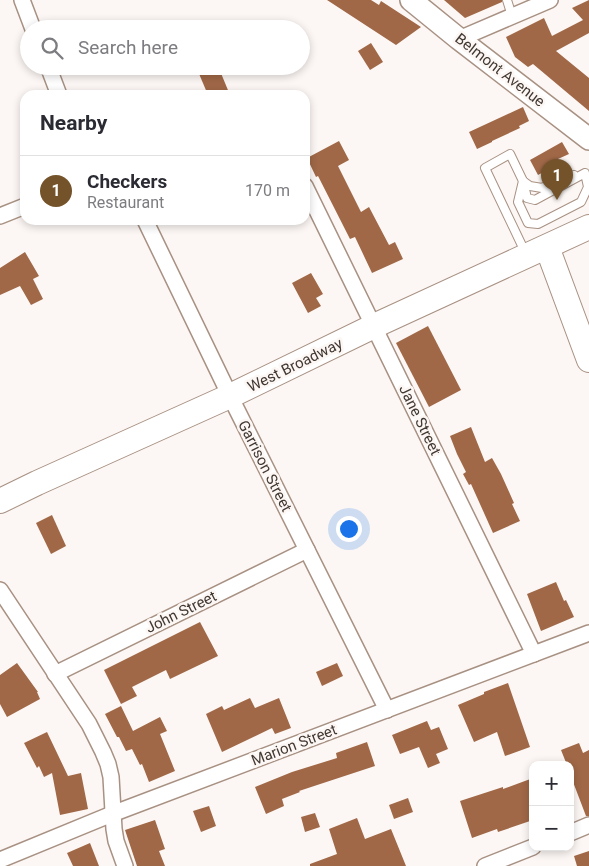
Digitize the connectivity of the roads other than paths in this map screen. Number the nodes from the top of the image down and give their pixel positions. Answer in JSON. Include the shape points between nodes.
{"nodes":[{"id":1,"x":22,"y":0,"type":"edge"},
{"id":2,"x":411,"y":0,"type":"edge"},
{"id":3,"x":507,"y":0,"type":"edge"},
{"id":4,"x":550,"y":0,"type":"edge"},
{"id":5,"x":512,"y":16,"type":"junction"},
{"id":6,"x":30,"y":20,"type":"edge"},
{"id":7,"x":459,"y":39,"type":"junction"},
{"id":8,"x":51,"y":75,"type":"edge"},
{"id":9,"x":57,"y":90,"type":"edge"},
{"id":10,"x":589,"y":139,"type":"edge"},
{"id":11,"x":587,"y":171,"type":"edge"},
{"id":12,"x":523,"y":181,"type":"junction"},
{"id":13,"x":310,"y":196,"type":"edge"},
{"id":14,"x":20,"y":208,"type":"edge"},
{"id":15,"x":0,"y":216,"type":"edge"},
{"id":16,"x":147,"y":225,"type":"edge"},
{"id":17,"x":589,"y":227,"type":"edge"},
{"id":18,"x":537,"y":252,"type":"junction"},
{"id":19,"x":374,"y":326,"type":"junction"},
{"id":20,"x":589,"y":360,"type":"edge"},
{"id":21,"x":230,"y":396,"type":"junction"},
{"id":22,"x":0,"y":502,"type":"edge"},
{"id":23,"x":307,"y":550,"type":"junction"},
{"id":24,"x":0,"y":590,"type":"edge"},
{"id":25,"x":589,"y":633,"type":"edge"},
{"id":26,"x":534,"y":654,"type":"junction"},
{"id":27,"x":55,"y":674,"type":"junction"},
{"id":28,"x":387,"y":710,"type":"junction"},
{"id":29,"x":112,"y":814,"type":"junction"},
{"id":30,"x":589,"y":825,"type":"edge"},
{"id":31,"x":574,"y":831,"type":"edge"},
{"id":32,"x":529,"y":849,"type":"edge"},
{"id":33,"x":0,"y":860,"type":"edge"},
{"id":34,"x":125,"y":866,"type":"edge"},
{"id":35,"x":484,"y":866,"type":"edge"}],
"edges":[{"from":1,"to":6,"type":"street"},
{"from":2,"to":7,"type":"main road","name":"Belmont Avenue"},
{"from":3,"to":5,"type":"lane"},
{"from":4,"to":5,"type":"street"},
{"from":5,"to":7,"type":"street"},
{"from":7,"to":10,"type":"main road","name":"Belmont Avenue"},
{"from":8,"to":9,"type":"street"},
{"from":11,"to":12,"type":"lane","via":[[542,188]]},
{"from":11,"to":12,"type":"lane","via":[[535,200],[527,198]]},
{"from":11,"to":12,"type":"lane","via":[[588,187],[581,202],[538,224],[528,223],[518,202]]},
{"from":12,"to":18,"type":"lane","via":[[510,154],[486,168]]},
{"from":13,"to":19,"type":"street","name":"Jane Street"},
{"from":14,"to":15,"type":"street"},
{"from":16,"to":21,"type":"street","name":"Garrison Street"},
{"from":17,"to":18,"type":"main road","name":"West Broadway"},
{"from":18,"to":19,"type":"main road","name":"West Broadway"},
{"from":18,"to":20,"type":"main road"},
{"from":19,"to":21,"type":"main road","name":"West Broadway"},
{"from":19,"to":26,"type":"street","name":"Jane Street"},
{"from":21,"to":22,"type":"main road","name":"West Broadway"},
{"from":21,"to":23,"type":"street","name":"Garrison Street"},
{"from":23,"to":27,"type":"street","name":"John Street"},
{"from":23,"to":28,"type":"street","name":"Garrison Street"},
{"from":24,"to":27,"type":"street"},
{"from":25,"to":26,"type":"street","name":"Marion Street"},
{"from":26,"to":28,"type":"street","name":"Marion Street"},
{"from":27,"to":29,"type":"street","via":[[89,724],[103,752],[111,777]]},
{"from":28,"to":29,"type":"street","name":"Marion Street"},
{"from":29,"to":33,"type":"street","name":"Marion Street"},
{"from":29,"to":34,"type":"street","via":[[116,841]]},
{"from":30,"to":31,"type":"street"},
{"from":32,"to":35,"type":"street"}]}
